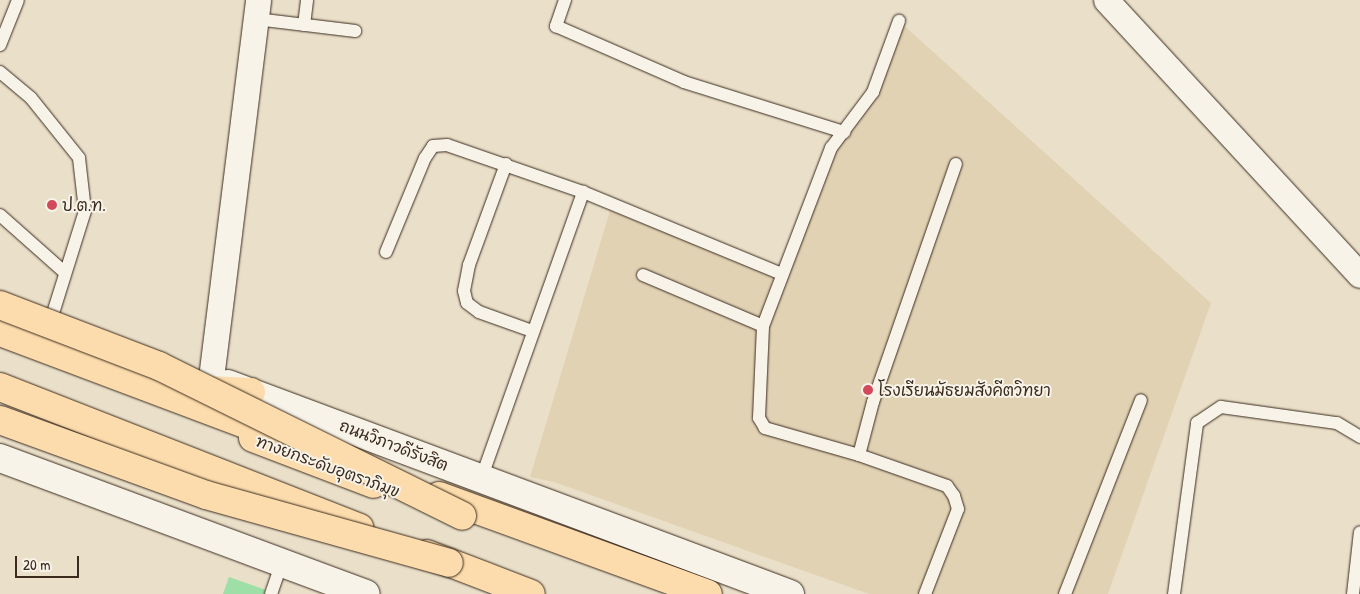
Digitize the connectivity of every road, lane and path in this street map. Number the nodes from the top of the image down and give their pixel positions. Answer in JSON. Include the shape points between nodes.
{"nodes":[{"id":1,"x":18,"y":0,"type":"edge"},
{"id":2,"x":307,"y":0,"type":"edge"},
{"id":3,"x":565,"y":0,"type":"edge"},
{"id":4,"x":1106,"y":0,"type":"edge"},
{"id":5,"x":257,"y":9,"type":"edge"},
{"id":6,"x":898,"y":21,"type":"dead end"},
{"id":7,"x":304,"y":25,"type":"junction"},
{"id":8,"x":355,"y":31,"type":"dead end"},
{"id":9,"x":0,"y":45,"type":"edge"},
{"id":10,"x":0,"y":72,"type":"edge"},
{"id":11,"x":844,"y":132,"type":"junction"},
{"id":12,"x":506,"y":164,"type":"junction"},
{"id":13,"x":956,"y":164,"type":"dead end"},
{"id":14,"x":583,"y":192,"type":"junction"},
{"id":15,"x":0,"y":215,"type":"edge"},
{"id":16,"x":386,"y":252,"type":"dead end"},
{"id":17,"x":63,"y":271,"type":"junction"},
{"id":18,"x":782,"y":274,"type":"junction"},
{"id":19,"x":643,"y":275,"type":"dead end"},
{"id":20,"x":1360,"y":275,"type":"edge"},
{"id":21,"x":0,"y":292,"type":"edge"},
{"id":22,"x":0,"y":305,"type":"edge"},
{"id":23,"x":53,"y":313,"type":"junction"},
{"id":24,"x":763,"y":326,"type":"junction"},
{"id":25,"x":532,"y":331,"type":"junction"},
{"id":26,"x":0,"y":332,"type":"edge"},
{"id":27,"x":0,"y":344,"type":"edge"},
{"id":28,"x":211,"y":378,"type":"junction"},
{"id":29,"x":0,"y":386,"type":"edge"},
{"id":30,"x":148,"y":387,"type":"junction"},
{"id":31,"x":252,"y":392,"type":"junction"},
{"id":32,"x":1141,"y":400,"type":"dead end"},
{"id":33,"x":0,"y":402,"type":"edge"},
{"id":34,"x":0,"y":420,"type":"edge"},
{"id":35,"x":1360,"y":437,"type":"edge"},
{"id":36,"x":858,"y":455,"type":"junction"},
{"id":37,"x":0,"y":458,"type":"edge"},
{"id":38,"x":481,"y":479,"type":"junction"},
{"id":39,"x":462,"y":516,"type":"junction"},
{"id":40,"x":1360,"y":532,"type":"edge"},
{"id":41,"x":282,"y":562,"type":"junction"},
{"id":42,"x":449,"y":563,"type":"junction"},
{"id":43,"x":271,"y":594,"type":"edge"},
{"id":44,"x":366,"y":594,"type":"edge"},
{"id":45,"x":496,"y":594,"type":"edge"},
{"id":46,"x":531,"y":594,"type":"edge"},
{"id":47,"x":655,"y":594,"type":"edge"},
{"id":48,"x":708,"y":594,"type":"edge"},
{"id":49,"x":790,"y":594,"type":"edge"},
{"id":50,"x":925,"y":594,"type":"edge"},
{"id":51,"x":1066,"y":594,"type":"edge"},
{"id":52,"x":1174,"y":594,"type":"edge"},
{"id":53,"x":1353,"y":594,"type":"edge"}],
"edges":[{"from":1,"to":9,"type":"lane"},
{"from":2,"to":7,"type":"lane"},
{"from":3,"to":11,"type":"lane","via":[[556,26],[684,82]]},
{"from":4,"to":20,"type":"street"},
{"from":5,"to":7,"type":"lane"},
{"from":5,"to":28,"type":"street"},
{"from":6,"to":11,"type":"lane","via":[[872,92]]},
{"from":7,"to":8,"type":"lane"},
{"from":10,"to":17,"type":"lane","via":[[31,98],[79,158],[85,212]]},
{"from":11,"to":18,"type":"lane","via":[[831,148]]},
{"from":12,"to":14,"type":"lane"},
{"from":12,"to":16,"type":"lane","via":[[447,145],[433,146]]},
{"from":12,"to":25,"type":"lane","via":[[468,265],[464,291],[467,304],[479,312]]},
{"from":13,"to":36,"type":"lane","via":[[873,402]]},
{"from":14,"to":18,"type":"lane"},
{"from":14,"to":25,"type":"lane"},
{"from":15,"to":17,"type":"lane"},
{"from":17,"to":23,"type":"lane"},
{"from":18,"to":24,"type":"lane"},
{"from":19,"to":24,"type":"lane"},
{"from":21,"to":23,"type":"main road","name":"ถนนวิภาวดีรังสิต"},
{"from":22,"to":39,"type":"highway","bridge":true,"via":[[159,366]]},
{"from":23,"to":28,"type":"main road","name":"ถนนวิภาวดีรังสิต"},
{"from":24,"to":36,"type":"lane","via":[[760,418],[765,428]]},
{"from":25,"to":38,"type":"lane"},
{"from":26,"to":30,"type":"highway","name":"ถนนวิภาวดีรังสิต"},
{"from":27,"to":39,"type":"highway","name":"ทางยกระดับอุตราภิมุข","bridge":true},
{"from":28,"to":31,"type":"main road","name":"ถนนวิภาวดีรังสิต"},
{"from":29,"to":42,"type":"highway","bridge":true},
{"from":30,"to":31,"type":"highway"},
{"from":30,"to":48,"type":"highway","name":"ถนนวิภาวดีรังสิต"},
{"from":31,"to":38,"type":"main road","name":"ถนนวิภาวดีรังสิต"},
{"from":32,"to":51,"type":"lane"},
{"from":33,"to":45,"type":"highway"},
{"from":34,"to":42,"type":"highway","bridge":true,"via":[[206,495]]},
{"from":35,"to":52,"type":"lane","via":[[1337,423],[1221,407],[1197,423]]},
{"from":36,"to":50,"type":"lane","via":[[947,486],[954,496],[958,509]]},
{"from":37,"to":41,"type":"main road"},
{"from":38,"to":49,"type":"main road","name":"ถนนวิภาวดีรังสิต"},
{"from":39,"to":47,"type":"highway","name":"ทางยกระดับอุตราภิมุข"},
{"from":40,"to":53,"type":"lane"},
{"from":41,"to":43,"type":"lane"},
{"from":41,"to":44,"type":"main road"},
{"from":42,"to":46,"type":"highway"}]}
